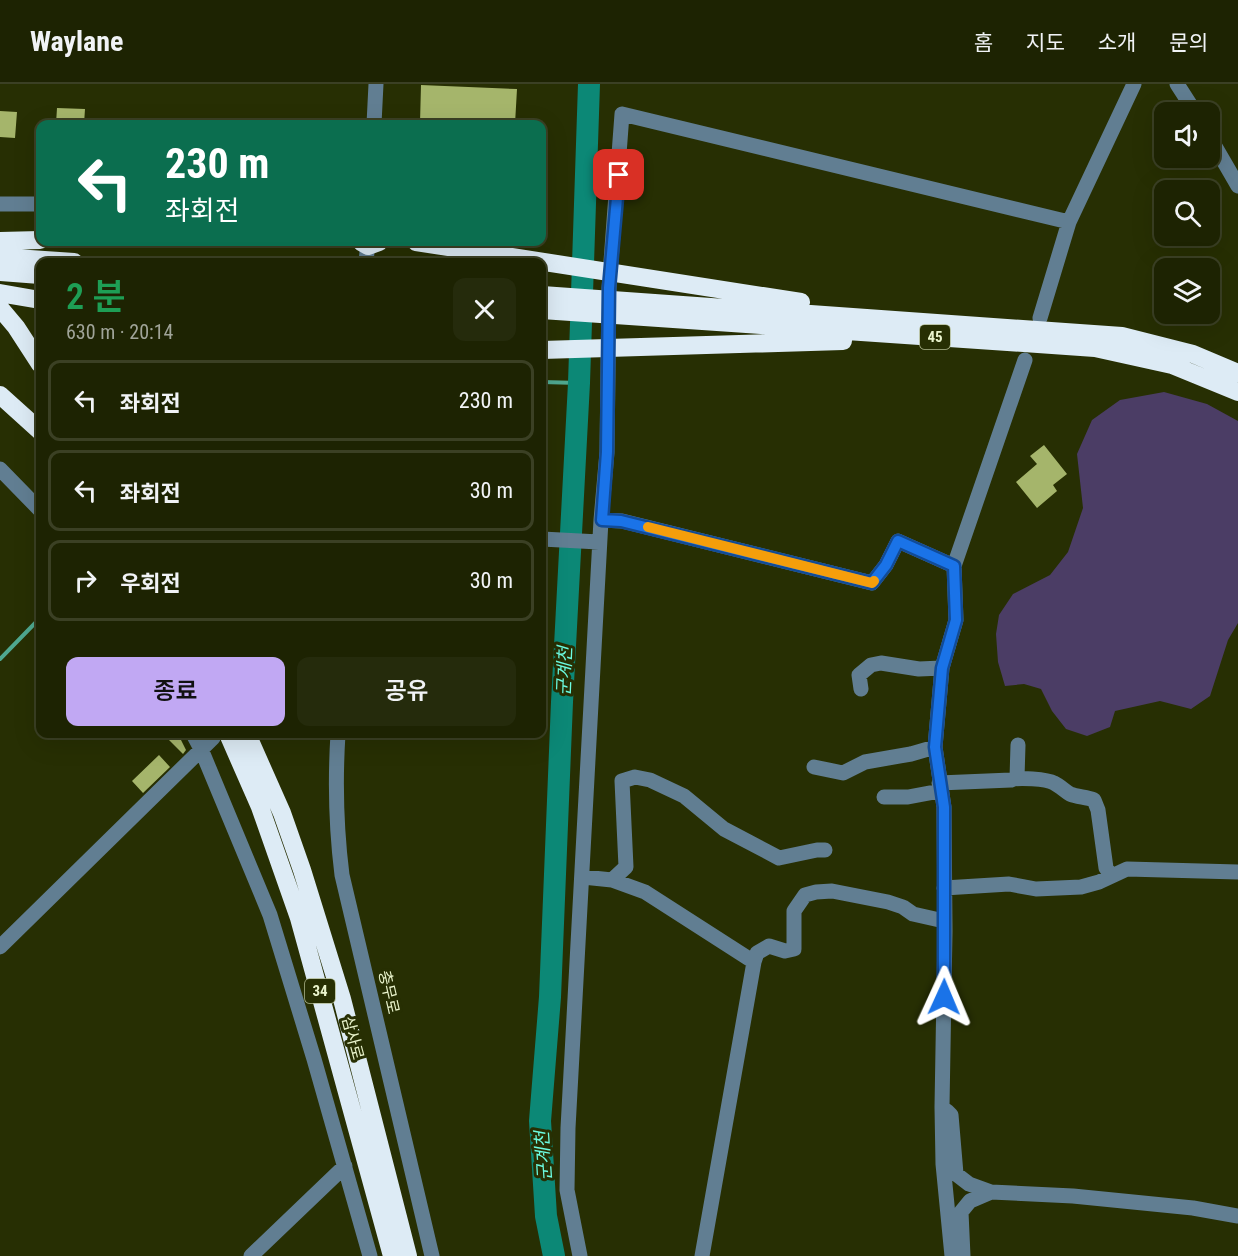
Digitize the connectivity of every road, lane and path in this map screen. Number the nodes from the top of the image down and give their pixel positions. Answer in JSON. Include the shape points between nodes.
{"nodes":[{"id":1,"x":376,"y":84,"type":"edge"},
{"id":2,"x":1134,"y":84,"type":"edge"},
{"id":3,"x":1177,"y":84,"type":"edge"},
{"id":4,"x":1189,"y":102,"type":"edge"},
{"id":5,"x":374,"y":120,"type":"edge"},
{"id":6,"x":1220,"y":155,"type":"edge"},
{"id":7,"x":1238,"y":186,"type":"edge"},
{"id":8,"x":0,"y":204,"type":"edge"},
{"id":9,"x":36,"y":204,"type":"edge"},
{"id":10,"x":1069,"y":222,"type":"junction"},
{"id":11,"x":36,"y":240,"type":"edge"},
{"id":12,"x":0,"y":241,"type":"edge"},
{"id":13,"x":443,"y":246,"type":"edge"},
{"id":14,"x":0,"y":257,"type":"edge"},
{"id":15,"x":522,"y":258,"type":"edge"},
{"id":16,"x":36,"y":259,"type":"edge"},
{"id":17,"x":546,"y":262,"type":"edge"},
{"id":18,"x":0,"y":272,"type":"edge"},
{"id":19,"x":36,"y":275,"type":"edge"},
{"id":20,"x":9,"y":295,"type":"edge"},
{"id":21,"x":546,"y":296,"type":"edge"},
{"id":22,"x":36,"y":299,"type":"edge"},
{"id":23,"x":0,"y":308,"type":"edge"},
{"id":24,"x":626,"y":308,"type":"junction"},
{"id":25,"x":546,"y":310,"type":"edge"},
{"id":26,"x":1040,"y":318,"type":"dead end"},
{"id":27,"x":919,"y":321,"type":"junction"},
{"id":28,"x":947,"y":338,"type":"junction"},
{"id":29,"x":546,"y":350,"type":"edge"},
{"id":30,"x":36,"y":358,"type":"edge"},
{"id":31,"x":1025,"y":360,"type":"dead end"},
{"id":32,"x":1238,"y":373,"type":"edge"},
{"id":33,"x":1238,"y":392,"type":"edge"},
{"id":34,"x":0,"y":395,"type":"edge"},
{"id":35,"x":36,"y":427,"type":"edge"},
{"id":36,"x":0,"y":469,"type":"edge"},
{"id":37,"x":36,"y":506,"type":"edge"},
{"id":38,"x":602,"y":520,"type":"junction"},
{"id":39,"x":546,"y":539,"type":"edge"},
{"id":40,"x":593,"y":542,"type":"junction"},
{"id":41,"x":954,"y":566,"type":"junction"},
{"id":42,"x":942,"y":668,"type":"junction"},
{"id":43,"x":861,"y":689,"type":"dead end"},
{"id":44,"x":195,"y":738,"type":"edge"},
{"id":45,"x":217,"y":738,"type":"edge"},
{"id":46,"x":221,"y":738,"type":"edge"},
{"id":47,"x":249,"y":738,"type":"edge"},
{"id":48,"x":338,"y":738,"type":"edge"},
{"id":49,"x":1018,"y":745,"type":"dead end"},
{"id":50,"x":935,"y":747,"type":"junction"},
{"id":51,"x":201,"y":749,"type":"junction"},
{"id":52,"x":814,"y":767,"type":"dead end"},
{"id":53,"x":1017,"y":777,"type":"junction"},
{"id":54,"x":940,"y":787,"type":"junction"},
{"id":55,"x":884,"y":797,"type":"dead end"},
{"id":56,"x":825,"y":850,"type":"dead end"},
{"id":57,"x":1238,"y":872,"type":"edge"},
{"id":58,"x":1111,"y":875,"type":"junction"},
{"id":59,"x":583,"y":877,"type":"junction"},
{"id":60,"x":612,"y":880,"type":"junction"},
{"id":61,"x":944,"y":888,"type":"junction"},
{"id":62,"x":944,"y":921,"type":"junction"},
{"id":63,"x":0,"y":947,"type":"edge"},
{"id":64,"x":754,"y":962,"type":"junction"},
{"id":65,"x":942,"y":1107,"type":"junction"},
{"id":66,"x":345,"y":1166,"type":"junction"},
{"id":67,"x":991,"y":1192,"type":"junction"},
{"id":68,"x":1238,"y":1215,"type":"edge"},
{"id":69,"x":251,"y":1256,"type":"edge"},
{"id":70,"x":370,"y":1256,"type":"edge"},
{"id":71,"x":392,"y":1256,"type":"edge"},
{"id":72,"x":408,"y":1256,"type":"edge"},
{"id":73,"x":432,"y":1256,"type":"edge"},
{"id":74,"x":580,"y":1256,"type":"edge"},
{"id":75,"x":702,"y":1256,"type":"edge"},
{"id":76,"x":952,"y":1256,"type":"edge"},
{"id":77,"x":963,"y":1256,"type":"edge"}],
"edges":[{"from":1,"to":5,"type":"street"},
{"from":2,"to":10,"type":"street"},
{"from":3,"to":4,"type":"street"},
{"from":6,"to":7,"type":"street"},
{"from":8,"to":9,"type":"street"},
{"from":10,"to":26,"type":"street"},
{"from":10,"to":38,"type":"street","via":[[622,114],[609,288]]},
{"from":11,"to":12,"type":"highway"},
{"from":13,"to":15,"type":"highway"},
{"from":14,"to":16,"type":"highway"},
{"from":17,"to":27,"type":"highway"},
{"from":18,"to":19,"type":"highway"},
{"from":20,"to":22,"type":"highway"},
{"from":21,"to":24,"type":"highway","number":"45"},
{"from":23,"to":30,"type":"highway"},
{"from":24,"to":25,"type":"highway","number":"45"},
{"from":24,"to":27,"type":"highway","number":"45"},
{"from":24,"to":28,"type":"highway","number":"45"},
{"from":27,"to":32,"type":"highway","number":"45","via":[[1122,336],[1193,354]]},
{"from":28,"to":29,"type":"highway"},
{"from":28,"to":33,"type":"highway","number":"45","via":[[1104,350],[1172,366]]},
{"from":31,"to":41,"type":"street"},
{"from":34,"to":35,"type":"highway"},
{"from":36,"to":37,"type":"street"},
{"from":38,"to":40,"type":"street"},
{"from":38,"to":41,"type":"street","via":[[621,521],[872,583],[898,541]]},
{"from":39,"to":40,"type":"street"},
{"from":40,"to":59,"type":"street"},
{"from":41,"to":42,"type":"street","via":[[956,620]]},
{"from":42,"to":43,"type":"street","via":[[871,665],[859,675]]},
{"from":42,"to":50,"type":"street"},
{"from":44,"to":51,"type":"street"},
{"from":45,"to":51,"type":"street"},
{"from":46,"to":71,"type":"highway","name":"삼사로","number":"34","via":[[260,807],[299,918]]},
{"from":47,"to":72,"type":"highway","name":"삼사로","number":"34","via":[[282,813],[342,999]]},
{"from":48,"to":73,"type":"street","name":"충무로","via":[[335,783],[342,875]]},
{"from":49,"to":53,"type":"street"},
{"from":50,"to":52,"type":"street","via":[[866,762],[843,773]]},
{"from":50,"to":54,"type":"street"},
{"from":51,"to":63,"type":"street"},
{"from":51,"to":66,"type":"street","via":[[270,915]]},
{"from":53,"to":54,"type":"street"},
{"from":53,"to":58,"type":"street","via":[[1049,781],[1072,795],[1094,800],[1106,868]]},
{"from":54,"to":55,"type":"street","via":[[908,797]]},
{"from":54,"to":61,"type":"street","via":[[944,807]]},
{"from":56,"to":60,"type":"street","via":[[779,858],[724,829],[684,796],[635,777],[622,781],[626,867]]},
{"from":57,"to":58,"type":"street","via":[[1126,869]]},
{"from":58,"to":61,"type":"street","via":[[1081,887],[1036,889],[1009,884]]},
{"from":59,"to":60,"type":"street"},
{"from":59,"to":74,"type":"street","via":[[567,1190]]},
{"from":60,"to":64,"type":"street","via":[[645,892]]},
{"from":61,"to":62,"type":"street"},
{"from":62,"to":64,"type":"street","via":[[871,898],[816,892],[805,895],[794,910],[794,948],[785,951],[770,946],[757,953]]},
{"from":62,"to":65,"type":"street"},
{"from":64,"to":75,"type":"street"},
{"from":65,"to":67,"type":"street","via":[[951,1114],[956,1174]]},
{"from":65,"to":76,"type":"street"},
{"from":66,"to":69,"type":"street"},
{"from":66,"to":70,"type":"street"},
{"from":67,"to":68,"type":"street","via":[[1073,1196]]},
{"from":67,"to":77,"type":"street","via":[[970,1201],[961,1212]]}]}
